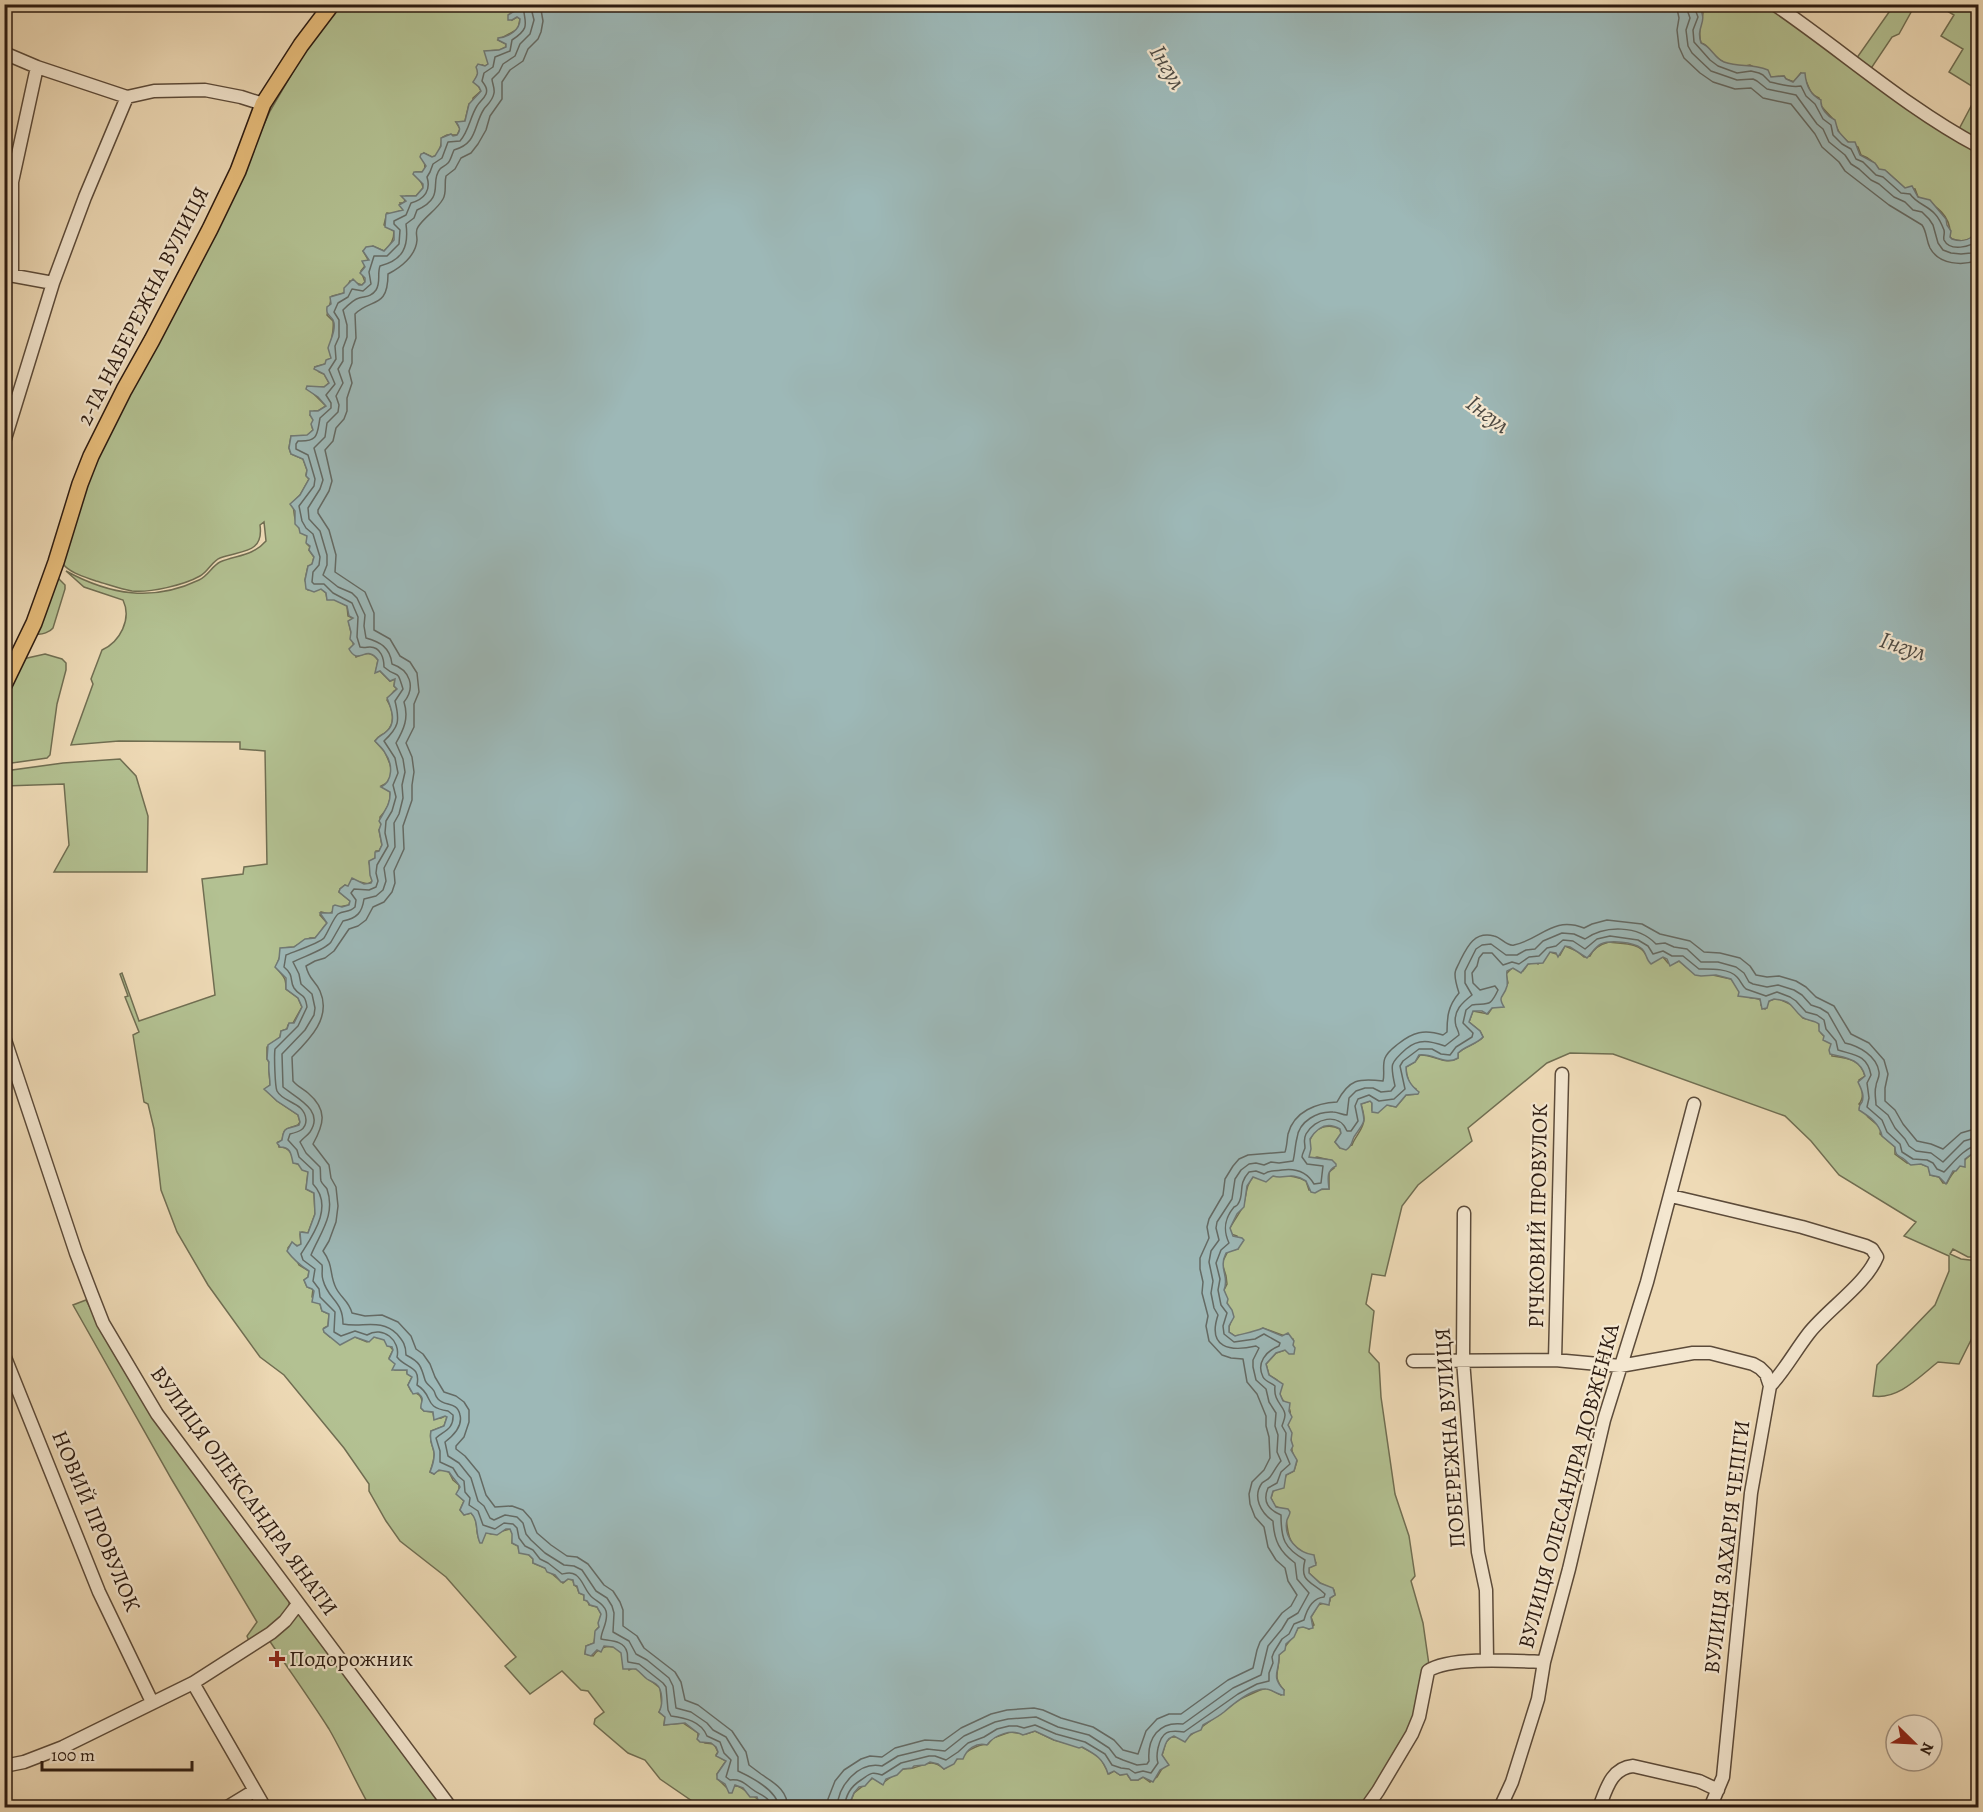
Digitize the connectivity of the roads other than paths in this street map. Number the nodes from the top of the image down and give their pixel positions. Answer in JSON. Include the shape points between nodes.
{"nodes":[{"id":1,"x":332,"y":4,"type":"edge"},
{"id":2,"x":1774,"y":4,"type":"edge"},
{"id":3,"x":4,"y":53,"type":"edge"},
{"id":4,"x":37,"y":67,"type":"junction"},
{"id":5,"x":126,"y":97,"type":"junction"},
{"id":6,"x":263,"y":104,"type":"junction"},
{"id":7,"x":1978,"y":146,"type":"edge"},
{"id":8,"x":8,"y":274,"type":"edge"},
{"id":9,"x":53,"y":283,"type":"junction"},
{"id":10,"x":9,"y":411,"type":"edge"},
{"id":11,"x":4,"y":442,"type":"edge"},
{"id":12,"x":25,"y":643,"type":"junction"},
{"id":13,"x":4,"y":661,"type":"edge"},
{"id":14,"x":4,"y":685,"type":"edge"},
{"id":15,"x":4,"y":1037,"type":"edge"},
{"id":16,"x":1562,"y":1074,"type":"dead end"},
{"id":17,"x":1694,"y":1104,"type":"dead end"},
{"id":18,"x":1671,"y":1196,"type":"junction"},
{"id":19,"x":1464,"y":1213,"type":"dead end"},
{"id":20,"x":4,"y":1355,"type":"edge"},
{"id":21,"x":1463,"y":1360,"type":"junction"},
{"id":22,"x":1555,"y":1360,"type":"junction"},
{"id":23,"x":1413,"y":1361,"type":"dead end"},
{"id":24,"x":1620,"y":1365,"type":"junction"},
{"id":25,"x":1770,"y":1386,"type":"junction"},
{"id":26,"x":298,"y":1604,"type":"junction"},
{"id":27,"x":1487,"y":1660,"type":"junction"},
{"id":28,"x":1544,"y":1662,"type":"junction"},
{"id":29,"x":193,"y":1683,"type":"junction"},
{"id":30,"x":152,"y":1702,"type":"junction"},
{"id":31,"x":4,"y":1766,"type":"edge"},
{"id":32,"x":1718,"y":1790,"type":"junction"},
{"id":33,"x":254,"y":1791,"type":"junction"},
{"id":34,"x":226,"y":1808,"type":"edge"},
{"id":35,"x":265,"y":1808,"type":"edge"},
{"id":36,"x":452,"y":1808,"type":"edge"},
{"id":37,"x":1366,"y":1808,"type":"edge"},
{"id":38,"x":1500,"y":1808,"type":"edge"},
{"id":39,"x":1599,"y":1808,"type":"edge"},
{"id":40,"x":1710,"y":1808,"type":"edge"}],
"edges":[{"from":1,"to":6,"type":"main road","name":"2-ГА НАБЕРЕЖНА ВУЛИЦЯ"},
{"from":2,"to":7,"type":"street","via":[[1906,101]]},
{"from":3,"to":4,"type":"street"},
{"from":4,"to":5,"type":"street"},
{"from":4,"to":8,"type":"street","via":[[12,182]]},
{"from":5,"to":6,"type":"street","via":[[154,91],[205,90]]},
{"from":5,"to":9,"type":"street"},
{"from":6,"to":12,"type":"main road","name":"2-ГА НАБЕРЕЖНА ВУЛИЦЯ","via":[[238,171],[210,229],[92,456]]},
{"from":8,"to":9,"type":"street"},
{"from":9,"to":10,"type":"street"},
{"from":10,"to":11,"type":"street"},
{"from":12,"to":13,"type":"main road","name":"2-ГА НАБЕРЕЖНА ВУЛИЦЯ"},
{"from":12,"to":14,"type":"main road","name":"2-ГА НАБЕРЕЖНА ВУЛИЦЯ"},
{"from":15,"to":26,"type":"street","name":"ВУЛИЦЯ ОЛЕКСАНДРА ЯНАТИ","via":[[76,1253],[104,1323],[157,1414]]},
{"from":16,"to":22,"type":"street","name":"РІЧКОВИЙ ПРОВУЛОК"},
{"from":17,"to":18,"type":"street","name":"ВУЛИЦЯ ОЛЕСАНДРА ДОВЖЕНКА"},
{"from":18,"to":24,"type":"street","name":"ВУЛИЦЯ ОЛЕСАНДРА ДОВЖЕНКА"},
{"from":18,"to":25,"type":"street","name":"ВУЛИЦЯ ЗАХАРІЯ ЧЕПІГИ","via":[[1813,1230],[1866,1246],[1877,1257],[1869,1271],[1809,1334]]},
{"from":19,"to":21,"type":"street","name":"ПОБЕРЕЖНА ВУЛИЦЯ"},
{"from":20,"to":30,"type":"street","name":"НОВИЙ ПРОВУЛОК","via":[[99,1592]]},
{"from":21,"to":22,"type":"street"},
{"from":21,"to":23,"type":"street"},
{"from":21,"to":27,"type":"street","name":"ПОБЕРЕЖНА ВУЛИЦЯ","via":[[1478,1552],[1486,1590]]},
{"from":22,"to":24,"type":"street"},
{"from":24,"to":25,"type":"street","via":[[1710,1353],[1753,1364],[1766,1374]]},
{"from":24,"to":28,"type":"street","name":"ВУЛИЦЯ ОЛЕСАНДРА ДОВЖЕНКА"},
{"from":25,"to":32,"type":"street","name":"ВУЛИЦЯ ЗАХАРІЯ ЧЕПІГИ","via":[[1750,1493],[1723,1777]]},
{"from":26,"to":29,"type":"street","via":[[272,1633]]},
{"from":26,"to":36,"type":"street","name":"ВУЛИЦЯ ОЛЕКСАНДРА ЯНАТИ"},
{"from":27,"to":28,"type":"street"},
{"from":27,"to":37,"type":"street","via":[[1436,1666],[1428,1671],[1412,1734]]},
{"from":28,"to":38,"type":"street","name":"ВУЛИЦЯ ОЛЕСАНДРА ДОВЖЕНКА","via":[[1527,1736]]},
{"from":29,"to":30,"type":"street"},
{"from":29,"to":33,"type":"street"},
{"from":30,"to":31,"type":"street","via":[[63,1747]]},
{"from":32,"to":39,"type":"street","via":[[1699,1781],[1625,1767],[1610,1781]]},
{"from":32,"to":40,"type":"street","name":"ВУЛИЦЯ ЗАХАРІЯ ЧЕПІГИ"},
{"from":33,"to":34,"type":"street"},
{"from":33,"to":35,"type":"street"}]}
